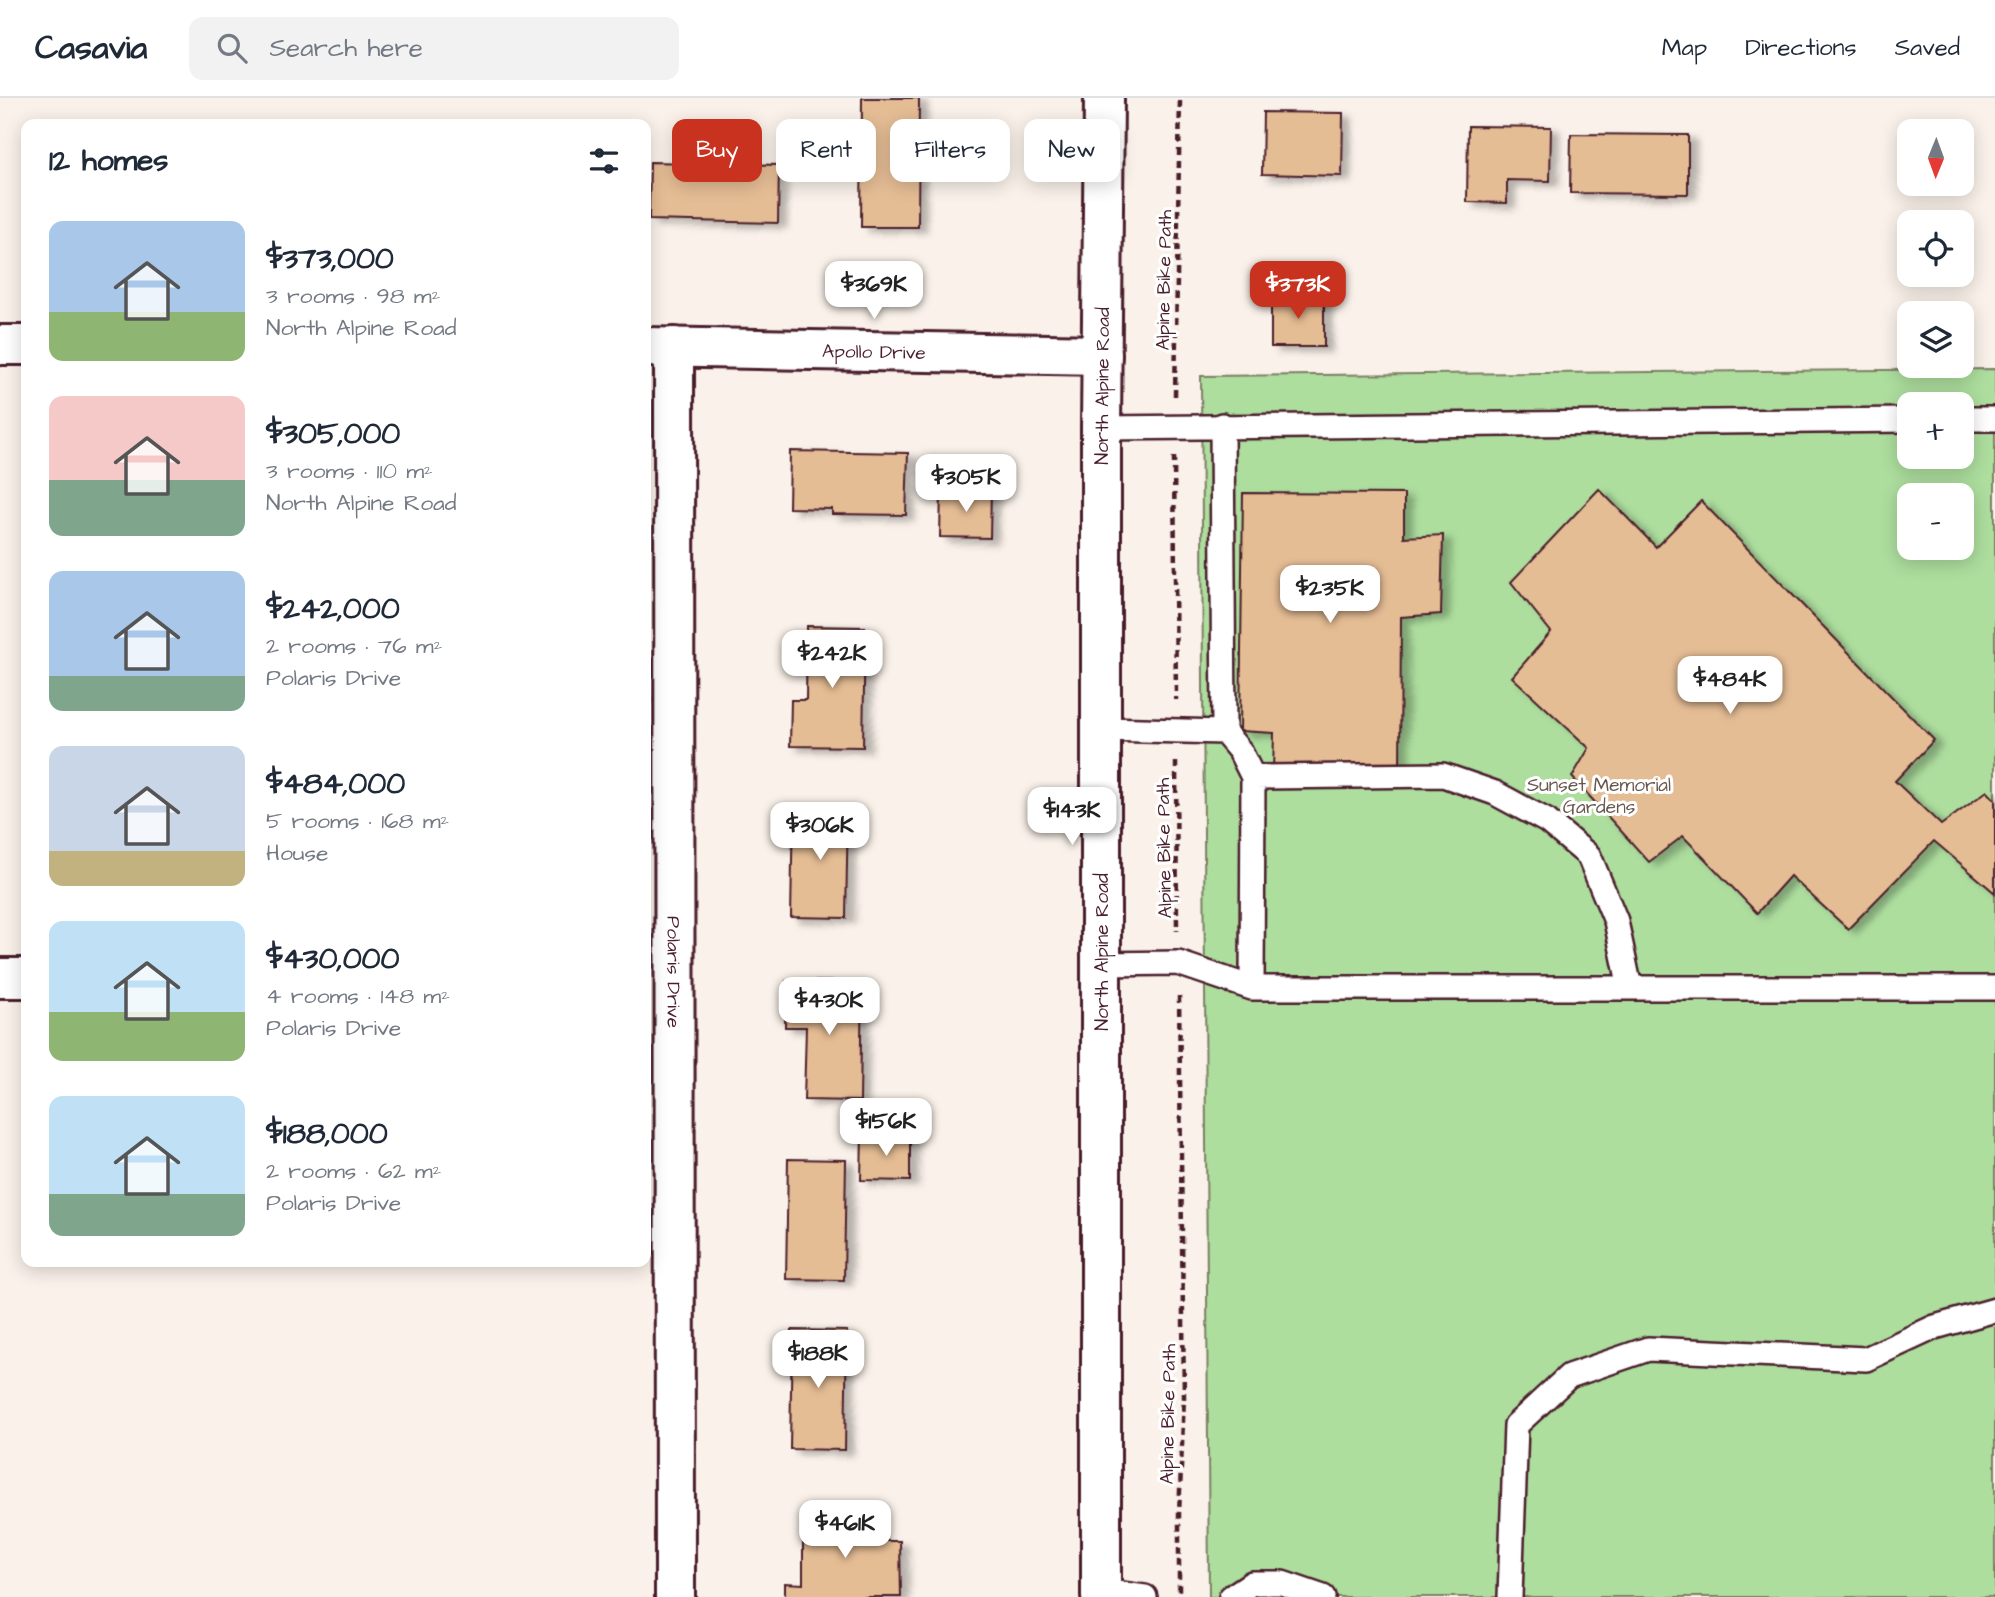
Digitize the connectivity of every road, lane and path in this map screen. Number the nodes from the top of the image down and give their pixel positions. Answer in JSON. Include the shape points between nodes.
{"nodes":[{"id":1,"x":1104,"y":98,"type":"edge"},
{"id":2,"x":1180,"y":98,"type":"edge"},
{"id":3,"x":0,"y":345,"type":"edge"},
{"id":4,"x":21,"y":345,"type":"edge"},
{"id":5,"x":660,"y":347,"type":"edge"},
{"id":6,"x":1102,"y":355,"type":"junction"},
{"id":7,"x":1974,"y":419,"type":"edge"},
{"id":8,"x":1995,"y":419,"type":"edge"},
{"id":9,"x":1897,"y":420,"type":"edge"},
{"id":10,"x":1222,"y":425,"type":"junction"},
{"id":11,"x":1175,"y":426,"type":"junction"},
{"id":12,"x":1101,"y":428,"type":"junction"},
{"id":13,"x":1102,"y":729,"type":"junction"},
{"id":14,"x":1176,"y":731,"type":"junction"},
{"id":15,"x":1224,"y":732,"type":"junction"},
{"id":16,"x":1253,"y":777,"type":"junction"},
{"id":17,"x":1178,"y":963,"type":"junction"},
{"id":18,"x":1101,"y":964,"type":"junction"},
{"id":19,"x":660,"y":971,"type":"edge"},
{"id":20,"x":0,"y":978,"type":"edge"},
{"id":21,"x":21,"y":978,"type":"edge"},
{"id":22,"x":1252,"y":988,"type":"junction"},
{"id":23,"x":1630,"y":988,"type":"junction"},
{"id":24,"x":1995,"y":988,"type":"edge"},
{"id":25,"x":1995,"y":1310,"type":"edge"},
{"id":26,"x":1101,"y":1594,"type":"edge"},
{"id":27,"x":675,"y":1597,"type":"edge"},
{"id":28,"x":1145,"y":1597,"type":"edge"},
{"id":29,"x":1179,"y":1597,"type":"edge"},
{"id":30,"x":1231,"y":1597,"type":"edge"},
{"id":31,"x":1323,"y":1597,"type":"edge"},
{"id":32,"x":1510,"y":1597,"type":"edge"}],
"edges":[{"from":1,"to":6,"type":"street","name":"North Alpine Road"},
{"from":2,"to":11,"type":"path","name":"Alpine Bike Path"},
{"from":3,"to":4,"type":"street"},
{"from":5,"to":6,"type":"street","name":"Apollo Drive"},
{"from":5,"to":19,"type":"street","name":"Polaris Drive"},
{"from":6,"to":12,"type":"street","name":"North Alpine Road"},
{"from":7,"to":8,"type":"lane"},
{"from":9,"to":10,"type":"lane"},
{"from":10,"to":11,"type":"lane"},
{"from":10,"to":15,"type":"lane"},
{"from":11,"to":12,"type":"lane"},
{"from":11,"to":14,"type":"path","name":"Alpine Bike Path"},
{"from":12,"to":13,"type":"street","name":"North Alpine Road"},
{"from":13,"to":14,"type":"lane"},
{"from":13,"to":18,"type":"street","name":"North Alpine Road"},
{"from":14,"to":15,"type":"lane"},
{"from":14,"to":17,"type":"path","name":"Alpine Bike Path"},
{"from":15,"to":16,"type":"lane"},
{"from":16,"to":22,"type":"lane"},
{"from":16,"to":23,"type":"lane","via":[[1443,775],[1495,793],[1547,821],[1589,856],[1616,921]]},
{"from":17,"to":18,"type":"lane"},
{"from":17,"to":22,"type":"lane"},
{"from":17,"to":29,"type":"path","name":"Alpine Bike Path","via":[[1184,1362]]},
{"from":18,"to":26,"type":"street","name":"North Alpine Road"},
{"from":19,"to":27,"type":"street","name":"Polaris Drive"},
{"from":20,"to":21,"type":"street"},
{"from":22,"to":23,"type":"lane"},
{"from":23,"to":24,"type":"lane"},
{"from":25,"to":32,"type":"lane","via":[[1935,1327],[1866,1359],[1648,1349],[1569,1376],[1516,1424]]},
{"from":26,"to":28,"type":"lane"},
{"from":30,"to":31,"type":"lane","via":[[1252,1583],[1282,1583]]}]}
